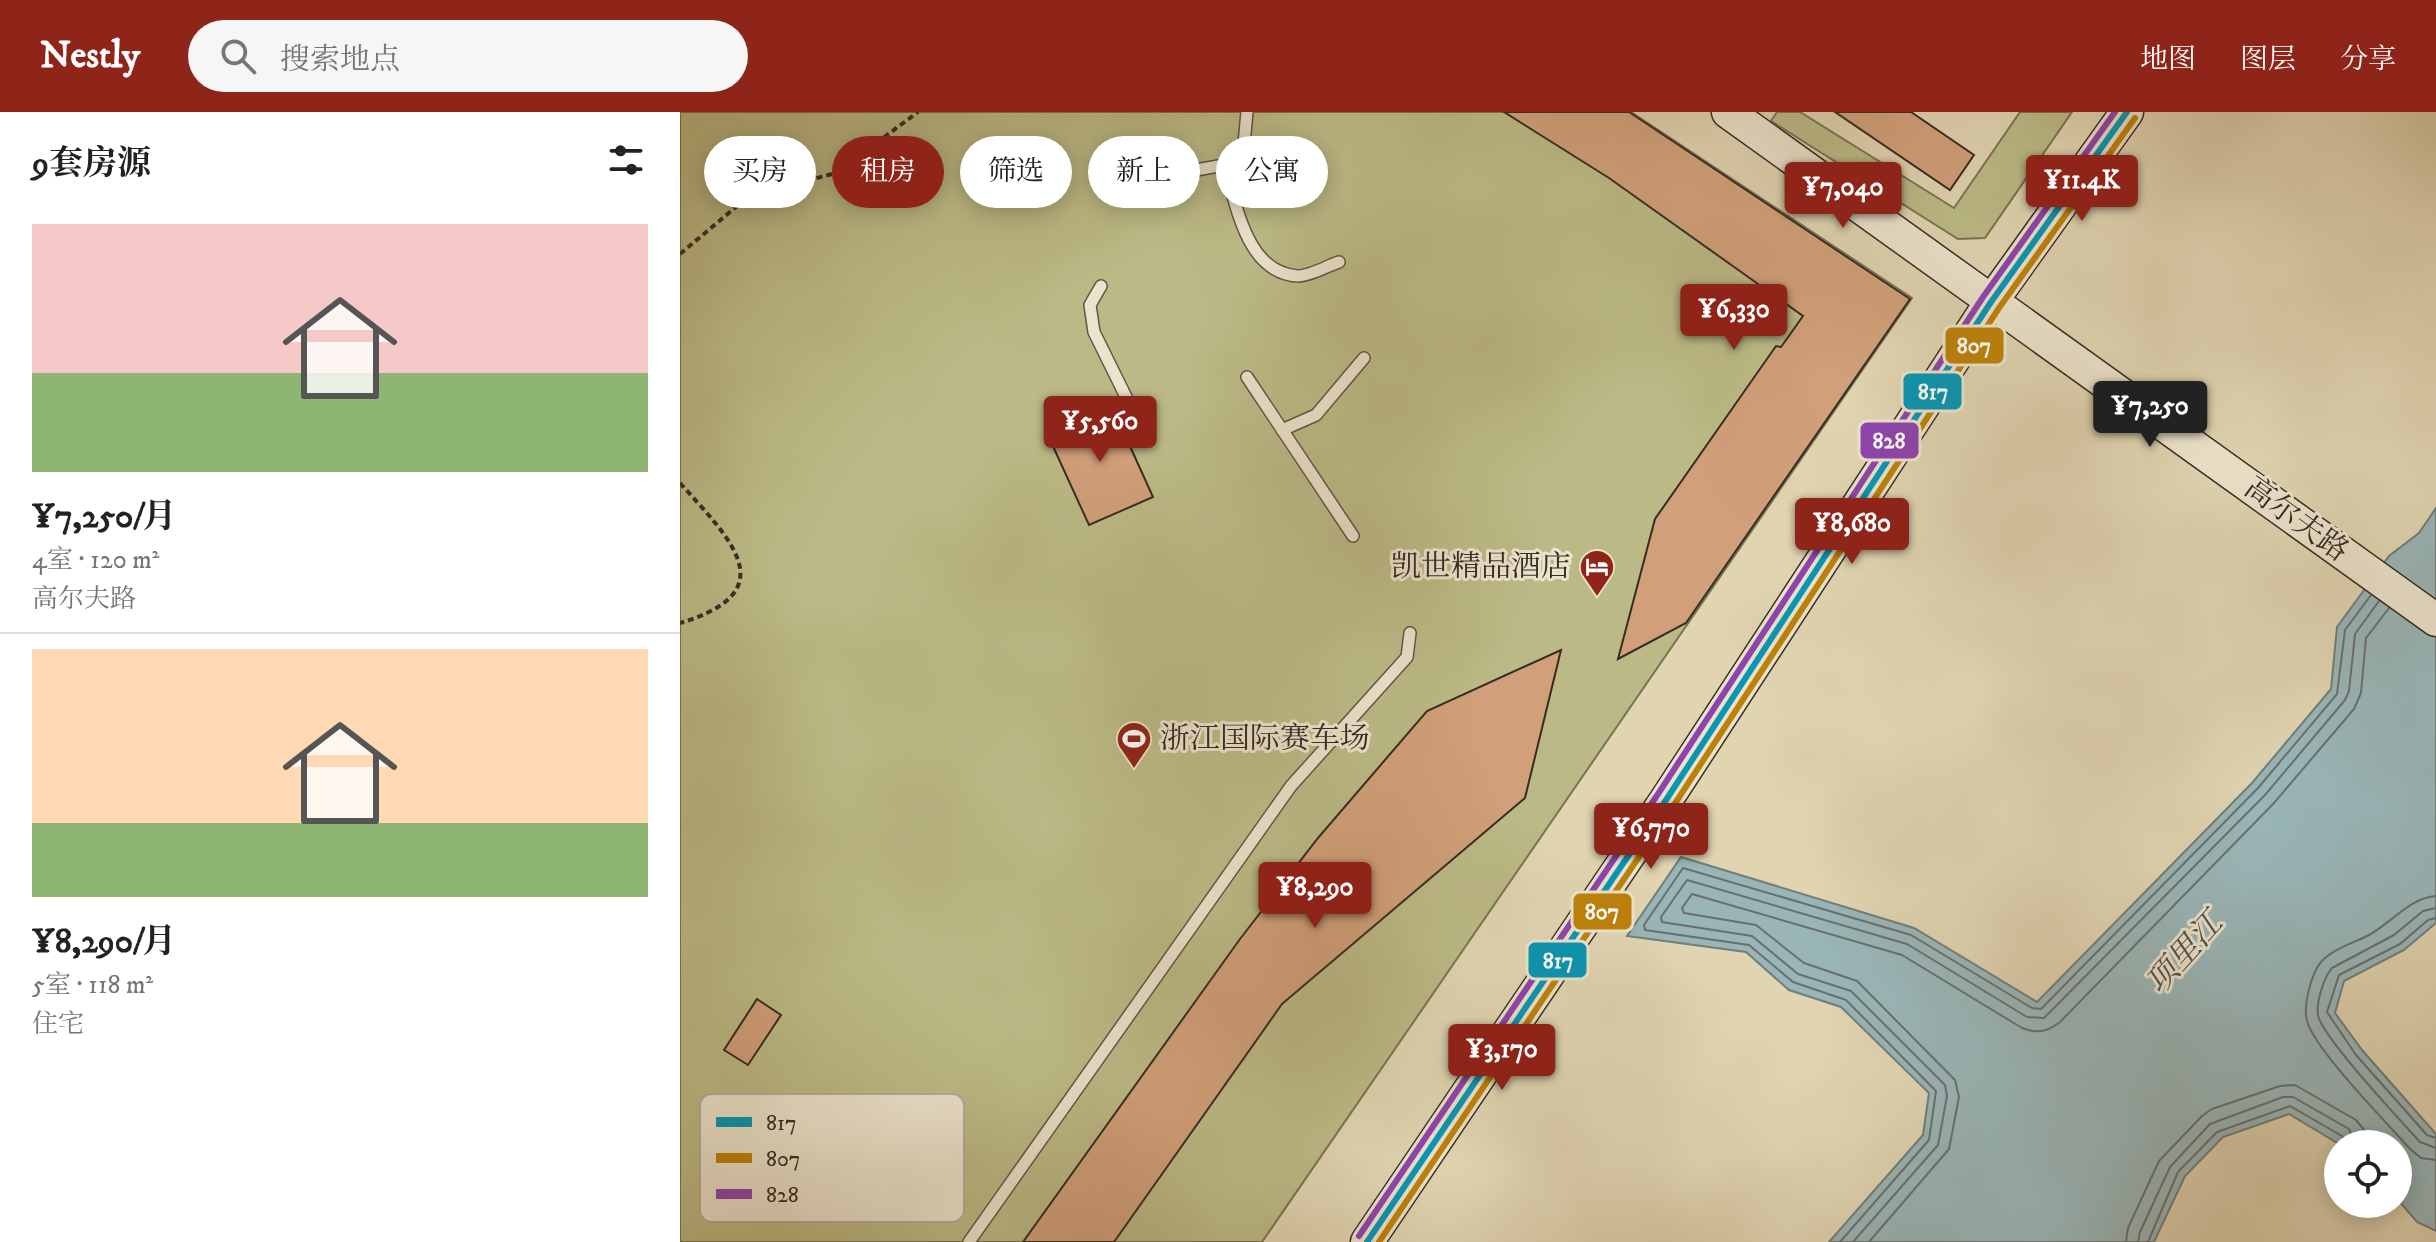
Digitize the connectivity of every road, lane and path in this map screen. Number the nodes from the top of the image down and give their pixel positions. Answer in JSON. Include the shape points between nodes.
{"nodes":[{"id":1,"x":918,"y":112,"type":"edge"},
{"id":2,"x":1247,"y":112,"type":"edge"},
{"id":3,"x":1728,"y":112,"type":"edge"},
{"id":4,"x":2127,"y":112,"type":"edge"},
{"id":5,"x":1245,"y":136,"type":"edge"},
{"id":6,"x":1239,"y":208,"type":"edge"},
{"id":7,"x":680,"y":254,"type":"edge"},
{"id":8,"x":1339,"y":262,"type":"dead end"},
{"id":9,"x":1101,"y":286,"type":"dead end"},
{"id":10,"x":1991,"y":302,"type":"junction"},
{"id":11,"x":1364,"y":358,"type":"dead end"},
{"id":12,"x":1247,"y":377,"type":"dead end"},
{"id":13,"x":1127,"y":399,"type":"dead end"},
{"id":14,"x":1282,"y":430,"type":"junction"},
{"id":15,"x":680,"y":483,"type":"edge"},
{"id":16,"x":1353,"y":536,"type":"dead end"},
{"id":17,"x":2436,"y":620,"type":"edge"},
{"id":18,"x":680,"y":623,"type":"edge"},
{"id":19,"x":1410,"y":633,"type":"dead end"},
{"id":20,"x":969,"y":1242,"type":"edge"},
{"id":21,"x":1367,"y":1242,"type":"edge"}],
"edges":[{"from":1,"to":7,"type":"path","via":[[836,173],[749,196]]},
{"from":2,"to":5,"type":"lane"},
{"from":3,"to":10,"type":"street","name":"高尔夫路"},
{"from":4,"to":10,"type":"street"},
{"from":6,"to":8,"type":"lane","via":[[1251,245],[1267,266],[1299,276]]},
{"from":9,"to":13,"type":"lane","via":[[1090,305],[1094,332]]},
{"from":10,"to":17,"type":"street","name":"高尔夫路"},
{"from":10,"to":21,"type":"street","via":[[1666,800]]},
{"from":11,"to":14,"type":"lane","via":[[1316,415]]},
{"from":12,"to":14,"type":"lane"},
{"from":14,"to":16,"type":"lane"},
{"from":15,"to":18,"type":"path","via":[[725,534],[739,563],[740,585],[720,608]]},
{"from":19,"to":20,"type":"lane","via":[[1407,657],[1291,786]]}]}
